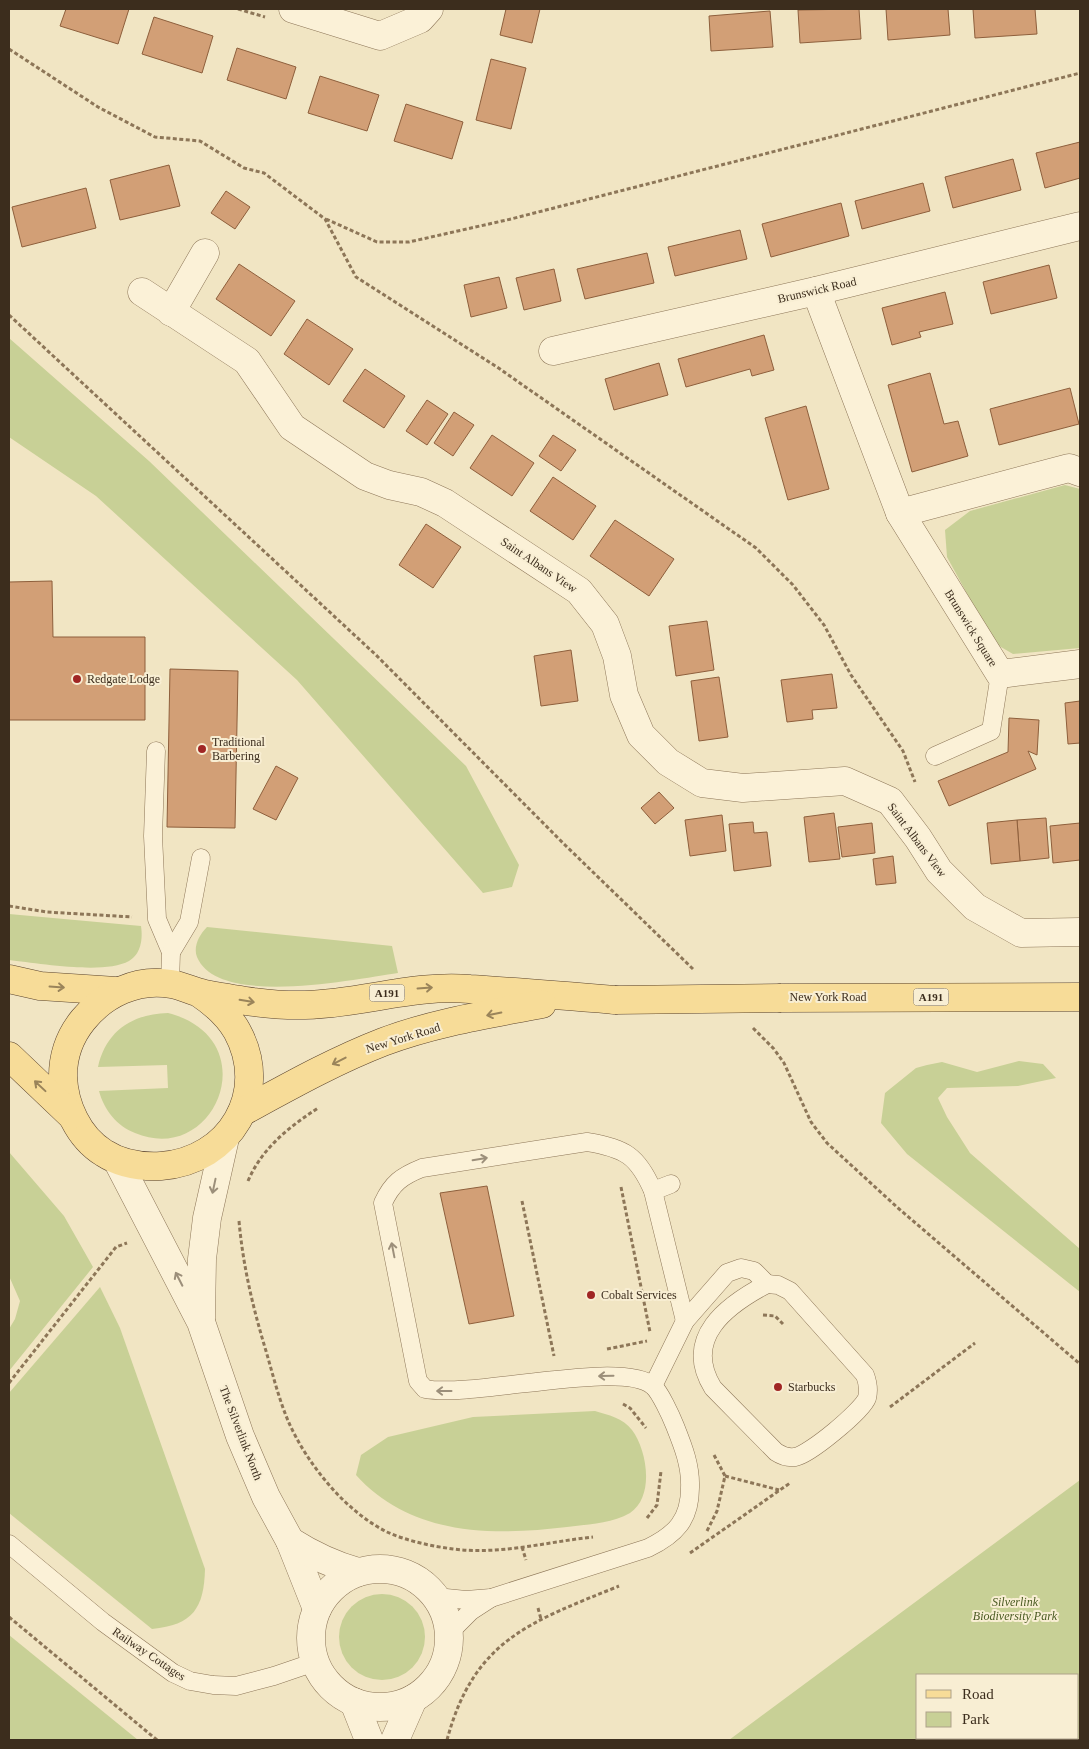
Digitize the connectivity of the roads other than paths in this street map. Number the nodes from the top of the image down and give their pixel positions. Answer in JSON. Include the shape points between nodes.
{"nodes":[{"id":1,"x":292,"y":9,"type":"edge"},
{"id":2,"x":430,"y":9,"type":"edge"},
{"id":3,"x":1080,"y":226,"type":"edge"},
{"id":4,"x":205,"y":253,"type":"dead end"},
{"id":5,"x":816,"y":291,"type":"junction"},
{"id":6,"x":142,"y":292,"type":"dead end"},
{"id":7,"x":171,"y":312,"type":"junction"},
{"id":8,"x":552,"y":351,"type":"dead end"},
{"id":9,"x":1080,"y":472,"type":"edge"},
{"id":10,"x":900,"y":513,"type":"junction"},
{"id":11,"x":1080,"y":664,"type":"edge"},
{"id":12,"x":1000,"y":674,"type":"junction"},
{"id":13,"x":156,"y":751,"type":"dead end"},
{"id":14,"x":936,"y":756,"type":"dead end"},
{"id":15,"x":201,"y":858,"type":"dead end"},
{"id":16,"x":1080,"y":932,"type":"edge"},
{"id":17,"x":171,"y":952,"type":"junction"},
{"id":18,"x":9,"y":979,"type":"edge"},
{"id":19,"x":170,"y":984,"type":"junction"},
{"id":20,"x":116,"y":992,"type":"junction"},
{"id":21,"x":199,"y":993,"type":"junction"},
{"id":22,"x":576,"y":997,"type":"junction"},
{"id":23,"x":1080,"y":997,"type":"edge"},
{"id":24,"x":9,"y":1056,"type":"edge"},
{"id":25,"x":242,"y":1112,"type":"junction"},
{"id":26,"x":71,"y":1115,"type":"junction"},
{"id":27,"x":225,"y":1138,"type":"junction"},
{"id":28,"x":117,"y":1160,"type":"junction"},
{"id":29,"x":671,"y":1184,"type":"dead end"},
{"id":30,"x":653,"y":1191,"type":"junction"},
{"id":31,"x":767,"y":1284,"type":"junction"},
{"id":32,"x":685,"y":1321,"type":"junction"},
{"id":33,"x":201,"y":1322,"type":"junction"},
{"id":34,"x":653,"y":1386,"type":"junction"},
{"id":35,"x":290,"y":1541,"type":"junction"},
{"id":36,"x":9,"y":1544,"type":"edge"},
{"id":37,"x":358,"y":1572,"type":"junction"},
{"id":38,"x":436,"y":1597,"type":"junction"},
{"id":39,"x":491,"y":1598,"type":"junction"},
{"id":40,"x":317,"y":1609,"type":"junction"},
{"id":41,"x":449,"y":1633,"type":"junction"},
{"id":42,"x":315,"y":1662,"type":"junction"},
{"id":43,"x":413,"y":1699,"type":"junction"},
{"id":44,"x":354,"y":1702,"type":"junction"},
{"id":45,"x":370,"y":1740,"type":"edge"},
{"id":46,"x":395,"y":1740,"type":"edge"}],
"edges":[{"from":1,"to":2,"type":"street","via":[[380,36],[420,19]]},
{"from":3,"to":5,"type":"street","name":"Brunswick Road"},
{"from":4,"to":7,"type":"street"},
{"from":5,"to":8,"type":"street","name":"Brunswick Road"},
{"from":5,"to":10,"type":"street","name":"Brunswick Square"},
{"from":6,"to":7,"type":"street","name":"Saint Albans View"},
{"from":7,"to":16,"type":"street","name":"Saint Albans View","via":[[248,361],[292,427],[365,476],[421,492],[445,503],[579,591],[605,624],[617,656],[624,695],[641,734],[668,762],[702,783],[743,788],[845,781],[890,801],[939,871],[974,907],[1021,933]]},
{"from":9,"to":10,"type":"street","via":[[1069,468]]},
{"from":10,"to":12,"type":"street","name":"Brunswick Square"},
{"from":11,"to":12,"type":"street","name":"Brunswick Square"},
{"from":12,"to":14,"type":"lane","via":[[990,730]]},
{"from":13,"to":17,"type":"lane","via":[[153,836],[157,919]]},
{"from":15,"to":17,"type":"lane","via":[[189,922]]},
{"from":17,"to":19,"type":"lane"},
{"from":18,"to":20,"type":"main road","name":"New York Road","number":"A191","one_way":true,"via":[[40,986]]},
{"from":19,"to":20,"type":"main road","name":"New York Road","number":"A191","via":[[141,984]]},
{"from":19,"to":21,"type":"main road","name":"New York Road","number":"A191"},
{"from":20,"to":26,"type":"main road","name":"New York Road","number":"A191","via":[[91,1010],[69,1044],[63,1076]]},
{"from":21,"to":22,"type":"main road","name":"New York Road","number":"A191","one_way":true,"via":[[288,1005],[454,987]]},
{"from":21,"to":25,"type":"main road","name":"New York Road","number":"A191","via":[[225,1014],[244,1046],[250,1078]]},
{"from":22,"to":23,"type":"main road","name":"New York Road","number":"A191","bridge":true,"via":[[615,1000]]},
{"from":22,"to":25,"type":"main road","name":"New York Road","number":"A191","one_way":true,"via":[[476,1017],[384,1042],[349,1056]]},
{"from":26,"to":24,"type":"main road","name":"New York Road","number":"A191","one_way":true},
{"from":25,"to":27,"type":"main road","name":"New York Road","number":"A191"},
{"from":26,"to":28,"type":"main road","name":"New York Road","number":"A191","via":[[87,1138]]},
{"from":27,"to":28,"type":"main road","name":"New York Road","number":"A191","via":[[209,1152],[174,1165],[152,1166]]},
{"from":27,"to":33,"type":"street","name":"The Silverlink North","one_way":true,"via":[[202,1259]]},
{"from":33,"to":28,"type":"street","name":"The Silverlink North","one_way":true},
{"from":29,"to":30,"type":"lane"},
{"from":30,"to":32,"type":"lane"},
{"from":34,"to":30,"type":"lane","one_way":true,"via":[[610,1375],[469,1390],[425,1389],[418,1381],[383,1203],[400,1177],[422,1168],[588,1142],[610,1145],[628,1153],[644,1171]]},
{"from":31,"to":31,"type":"lane","via":[[742,1297],[714,1322],[705,1340],[702,1360],[713,1388],[776,1452],[785,1457],[797,1457],[861,1408],[867,1398],[869,1384],[859,1368],[790,1291]]},
{"from":31,"to":32,"type":"lane","via":[[754,1271],[741,1268],[727,1273]]},
{"from":32,"to":34,"type":"lane"},
{"from":33,"to":35,"type":"street","name":"The Silverlink North","via":[[240,1436],[266,1497]]},
{"from":34,"to":39,"type":"lane","via":[[671,1417],[685,1452],[690,1478],[690,1500],[682,1520],[669,1538],[648,1548]]},
{"from":35,"to":37,"type":"street","name":"The Silverlink North","via":[[313,1556]]},
{"from":35,"to":40,"type":"street","name":"The Silverlink North"},
{"from":36,"to":42,"type":"lane","name":"Railway Cottages","via":[[104,1622],[190,1681],[236,1686]]},
{"from":37,"to":38,"type":"street","via":[[373,1569],[402,1572],[426,1586]]},
{"from":37,"to":40,"type":"street","via":[[334,1586]]},
{"from":38,"to":39,"type":"lane"},
{"from":38,"to":41,"type":"street"},
{"from":39,"to":41,"type":"lane","via":[[471,1611]]},
{"from":40,"to":42,"type":"street","via":[[311,1635]]},
{"from":41,"to":43,"type":"street","via":[[444,1664],[426,1690]]},
{"from":42,"to":44,"type":"street","via":[[330,1686]]},
{"from":43,"to":44,"type":"street","via":[[384,1707]]},
{"from":43,"to":46,"type":"street"},
{"from":44,"to":45,"type":"street"}]}
